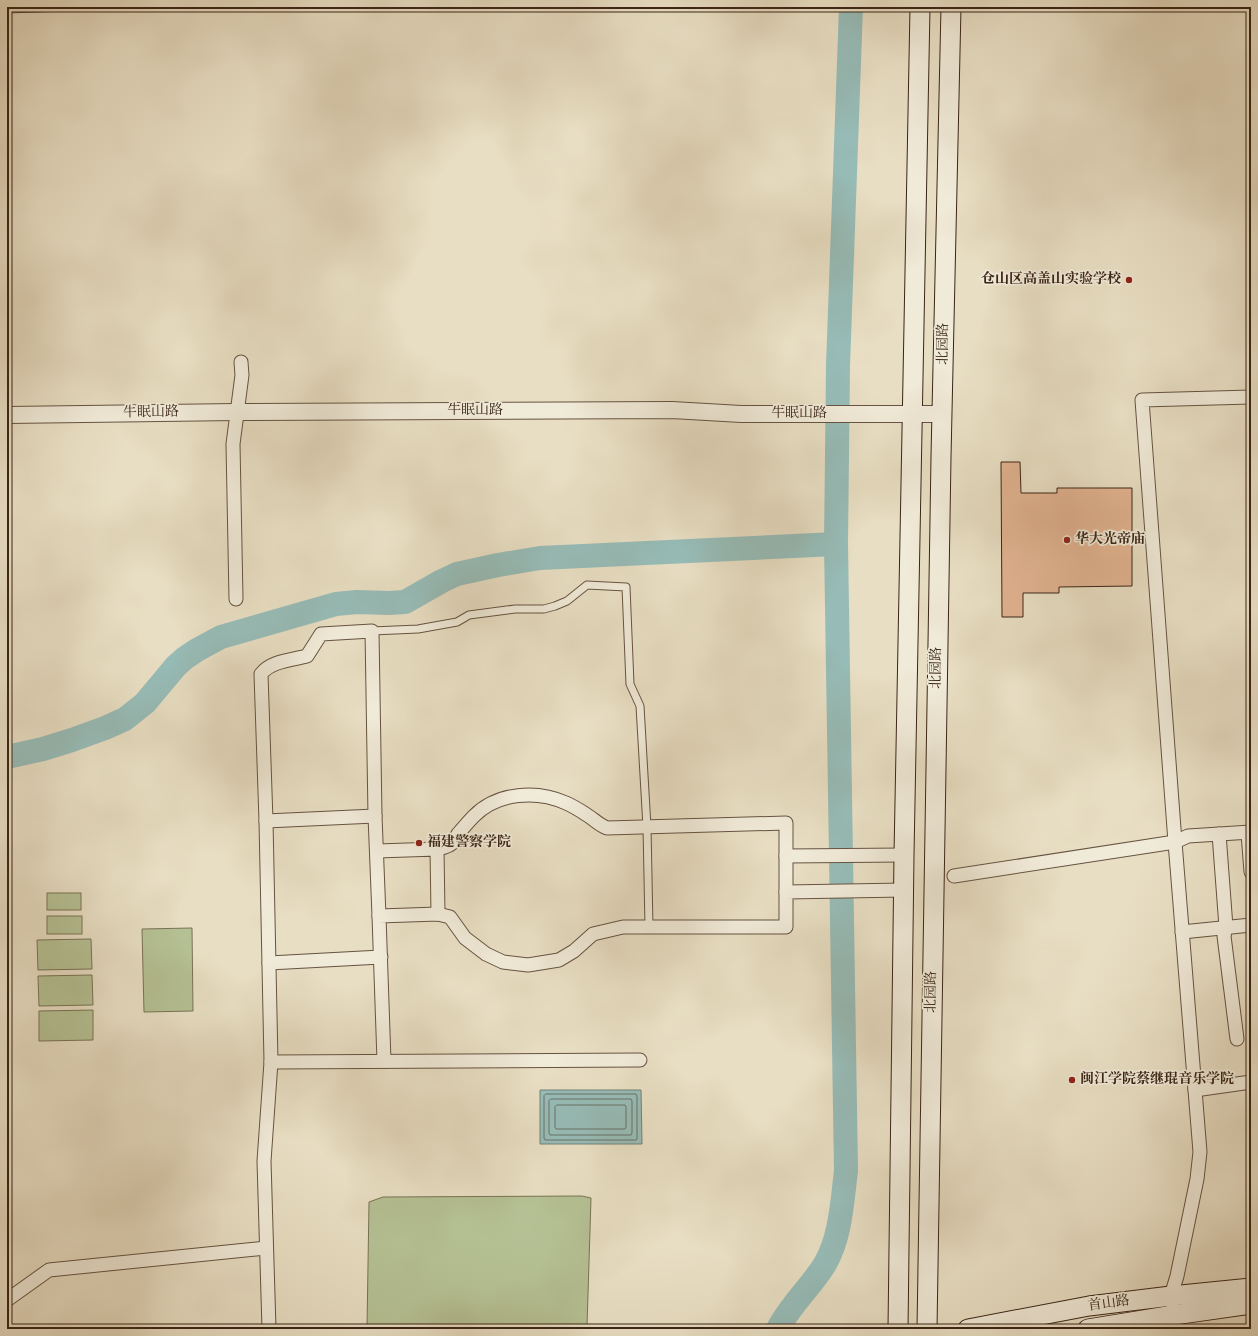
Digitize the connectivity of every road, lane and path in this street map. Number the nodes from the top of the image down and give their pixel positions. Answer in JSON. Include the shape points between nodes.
{"nodes":[{"id":1,"x":66,"y":7,"type":"edge"},
{"id":2,"x":920,"y":7,"type":"edge"},
{"id":3,"x":951,"y":7,"type":"edge"},
{"id":4,"x":7,"y":9,"type":"edge"},
{"id":5,"x":914,"y":340,"type":"junction"},
{"id":6,"x":944,"y":341,"type":"junction"},
{"id":7,"x":241,"y":362,"type":"dead end"},
{"id":8,"x":1251,"y":397,"type":"edge"},
{"id":9,"x":237,"y":412,"type":"junction"},
{"id":10,"x":912,"y":414,"type":"junction"},
{"id":11,"x":942,"y":414,"type":"junction"},
{"id":12,"x":7,"y":415,"type":"edge"},
{"id":13,"x":911,"y":481,"type":"junction"},
{"id":14,"x":940,"y":482,"type":"junction"},
{"id":15,"x":236,"y":599,"type":"dead end"},
{"id":16,"x":372,"y":632,"type":"junction"},
{"id":17,"x":375,"y":816,"type":"junction"},
{"id":18,"x":266,"y":821,"type":"junction"},
{"id":19,"x":647,"y":827,"type":"junction"},
{"id":20,"x":1250,"y":832,"type":"edge"},
{"id":21,"x":1219,"y":834,"type":"junction"},
{"id":22,"x":1175,"y":842,"type":"junction"},
{"id":23,"x":437,"y":849,"type":"junction"},
{"id":24,"x":377,"y":851,"type":"junction"},
{"id":25,"x":904,"y":855,"type":"junction"},
{"id":26,"x":786,"y":856,"type":"junction"},
{"id":27,"x":1251,"y":872,"type":"edge"},
{"id":28,"x":954,"y":876,"type":"dead end"},
{"id":29,"x":904,"y":890,"type":"junction"},
{"id":30,"x":786,"y":892,"type":"junction"},
{"id":31,"x":438,"y":914,"type":"junction"},
{"id":32,"x":379,"y":916,"type":"junction"},
{"id":33,"x":1251,"y":925,"type":"edge"},
{"id":34,"x":649,"y":927,"type":"junction"},
{"id":35,"x":1226,"y":927,"type":"junction"},
{"id":36,"x":1182,"y":932,"type":"junction"},
{"id":37,"x":381,"y":957,"type":"junction"},
{"id":38,"x":269,"y":963,"type":"junction"},
{"id":39,"x":1237,"y":1039,"type":"dead end"},
{"id":40,"x":640,"y":1060,"type":"dead end"},
{"id":41,"x":384,"y":1061,"type":"junction"},
{"id":42,"x":271,"y":1062,"type":"junction"},
{"id":43,"x":1251,"y":1082,"type":"edge"},
{"id":44,"x":1195,"y":1090,"type":"junction"},
{"id":45,"x":266,"y":1248,"type":"junction"},
{"id":46,"x":1251,"y":1288,"type":"edge"},
{"id":47,"x":1172,"y":1296,"type":"junction"},
{"id":48,"x":7,"y":1300,"type":"edge"},
{"id":49,"x":1251,"y":1304,"type":"edge"},
{"id":50,"x":1174,"y":1314,"type":"junction"},
{"id":51,"x":269,"y":1329,"type":"edge"},
{"id":52,"x":898,"y":1329,"type":"edge"},
{"id":53,"x":927,"y":1329,"type":"edge"},
{"id":54,"x":968,"y":1329,"type":"edge"},
{"id":55,"x":1088,"y":1329,"type":"edge"}],
"edges":[{"from":1,"to":4,"type":"lane"},
{"from":2,"to":5,"type":"main road"},
{"from":3,"to":6,"type":"main road","name":"北园路"},
{"from":5,"to":6,"type":"main road"},
{"from":5,"to":10,"type":"main road"},
{"from":6,"to":11,"type":"main road","name":"北园路"},
{"from":7,"to":9,"type":"street","via":[[242,375]]},
{"from":8,"to":22,"type":"street","via":[[1142,400]]},
{"from":9,"to":10,"type":"street","name":"牛眠山路","via":[[672,410],[741,414]]},
{"from":9,"to":12,"type":"street","name":"牛眠山路"},
{"from":9,"to":15,"type":"street","via":[[232,444]]},
{"from":10,"to":11,"type":"street","name":"牛眠山路"},
{"from":10,"to":13,"type":"main road"},
{"from":11,"to":14,"type":"main road","name":"北园路"},
{"from":13,"to":14,"type":"main road"},
{"from":13,"to":25,"type":"main road"},
{"from":14,"to":53,"type":"main road","name":"北园路"},
{"from":16,"to":17,"type":"street"},
{"from":16,"to":18,"type":"street","via":[[321,634],[307,656],[272,664],[261,674]]},
{"from":16,"to":19,"type":"lane","via":[[418,629],[457,622],[470,615],[515,609],[544,609],[567,601],[587,585],[626,587],[630,684],[640,706]]},
{"from":17,"to":18,"type":"street"},
{"from":17,"to":24,"type":"street"},
{"from":18,"to":38,"type":"street"},
{"from":19,"to":23,"type":"street","via":[[608,828],[600,826],[566,803],[538,796],[516,795],[484,808],[474,816],[451,845]]},
{"from":19,"to":26,"type":"street","via":[[786,822]]},
{"from":19,"to":34,"type":"lane"},
{"from":20,"to":21,"type":"street"},
{"from":20,"to":27,"type":"street"},
{"from":21,"to":22,"type":"street","via":[[1188,836]]},
{"from":21,"to":35,"type":"street"},
{"from":22,"to":28,"type":"street"},
{"from":22,"to":36,"type":"street"},
{"from":23,"to":24,"type":"street"},
{"from":23,"to":31,"type":"street"},
{"from":24,"to":32,"type":"street"},
{"from":25,"to":26,"type":"street"},
{"from":25,"to":29,"type":"main road"},
{"from":26,"to":30,"type":"street"},
{"from":29,"to":30,"type":"street"},
{"from":29,"to":52,"type":"main road"},
{"from":30,"to":34,"type":"street","via":[[786,927]]},
{"from":31,"to":32,"type":"street"},
{"from":31,"to":34,"type":"street","via":[[450,918],[465,938],[490,956],[503,962],[528,965],[559,960],[593,934],[601,931],[623,927]]},
{"from":32,"to":37,"type":"street"},
{"from":33,"to":35,"type":"street"},
{"from":35,"to":36,"type":"street"},
{"from":35,"to":39,"type":"street","via":[[1224,936]]},
{"from":36,"to":44,"type":"street"},
{"from":37,"to":38,"type":"street"},
{"from":37,"to":41,"type":"street"},
{"from":38,"to":42,"type":"street"},
{"from":40,"to":41,"type":"street"},
{"from":41,"to":42,"type":"street"},
{"from":42,"to":45,"type":"street","via":[[264,1161]]},
{"from":43,"to":44,"type":"street"},
{"from":44,"to":47,"type":"street","via":[[1199,1167]]},
{"from":45,"to":48,"type":"street","via":[[49,1270]]},
{"from":45,"to":51,"type":"street"},
{"from":46,"to":47,"type":"main road","name":"首山路"},
{"from":47,"to":50,"type":"street"},
{"from":47,"to":54,"type":"main road","name":"首山路","via":[[1089,1306]]},
{"from":49,"to":50,"type":"main road","name":"首山路"},
{"from":50,"to":55,"type":"main road","name":"首山路"}]}
